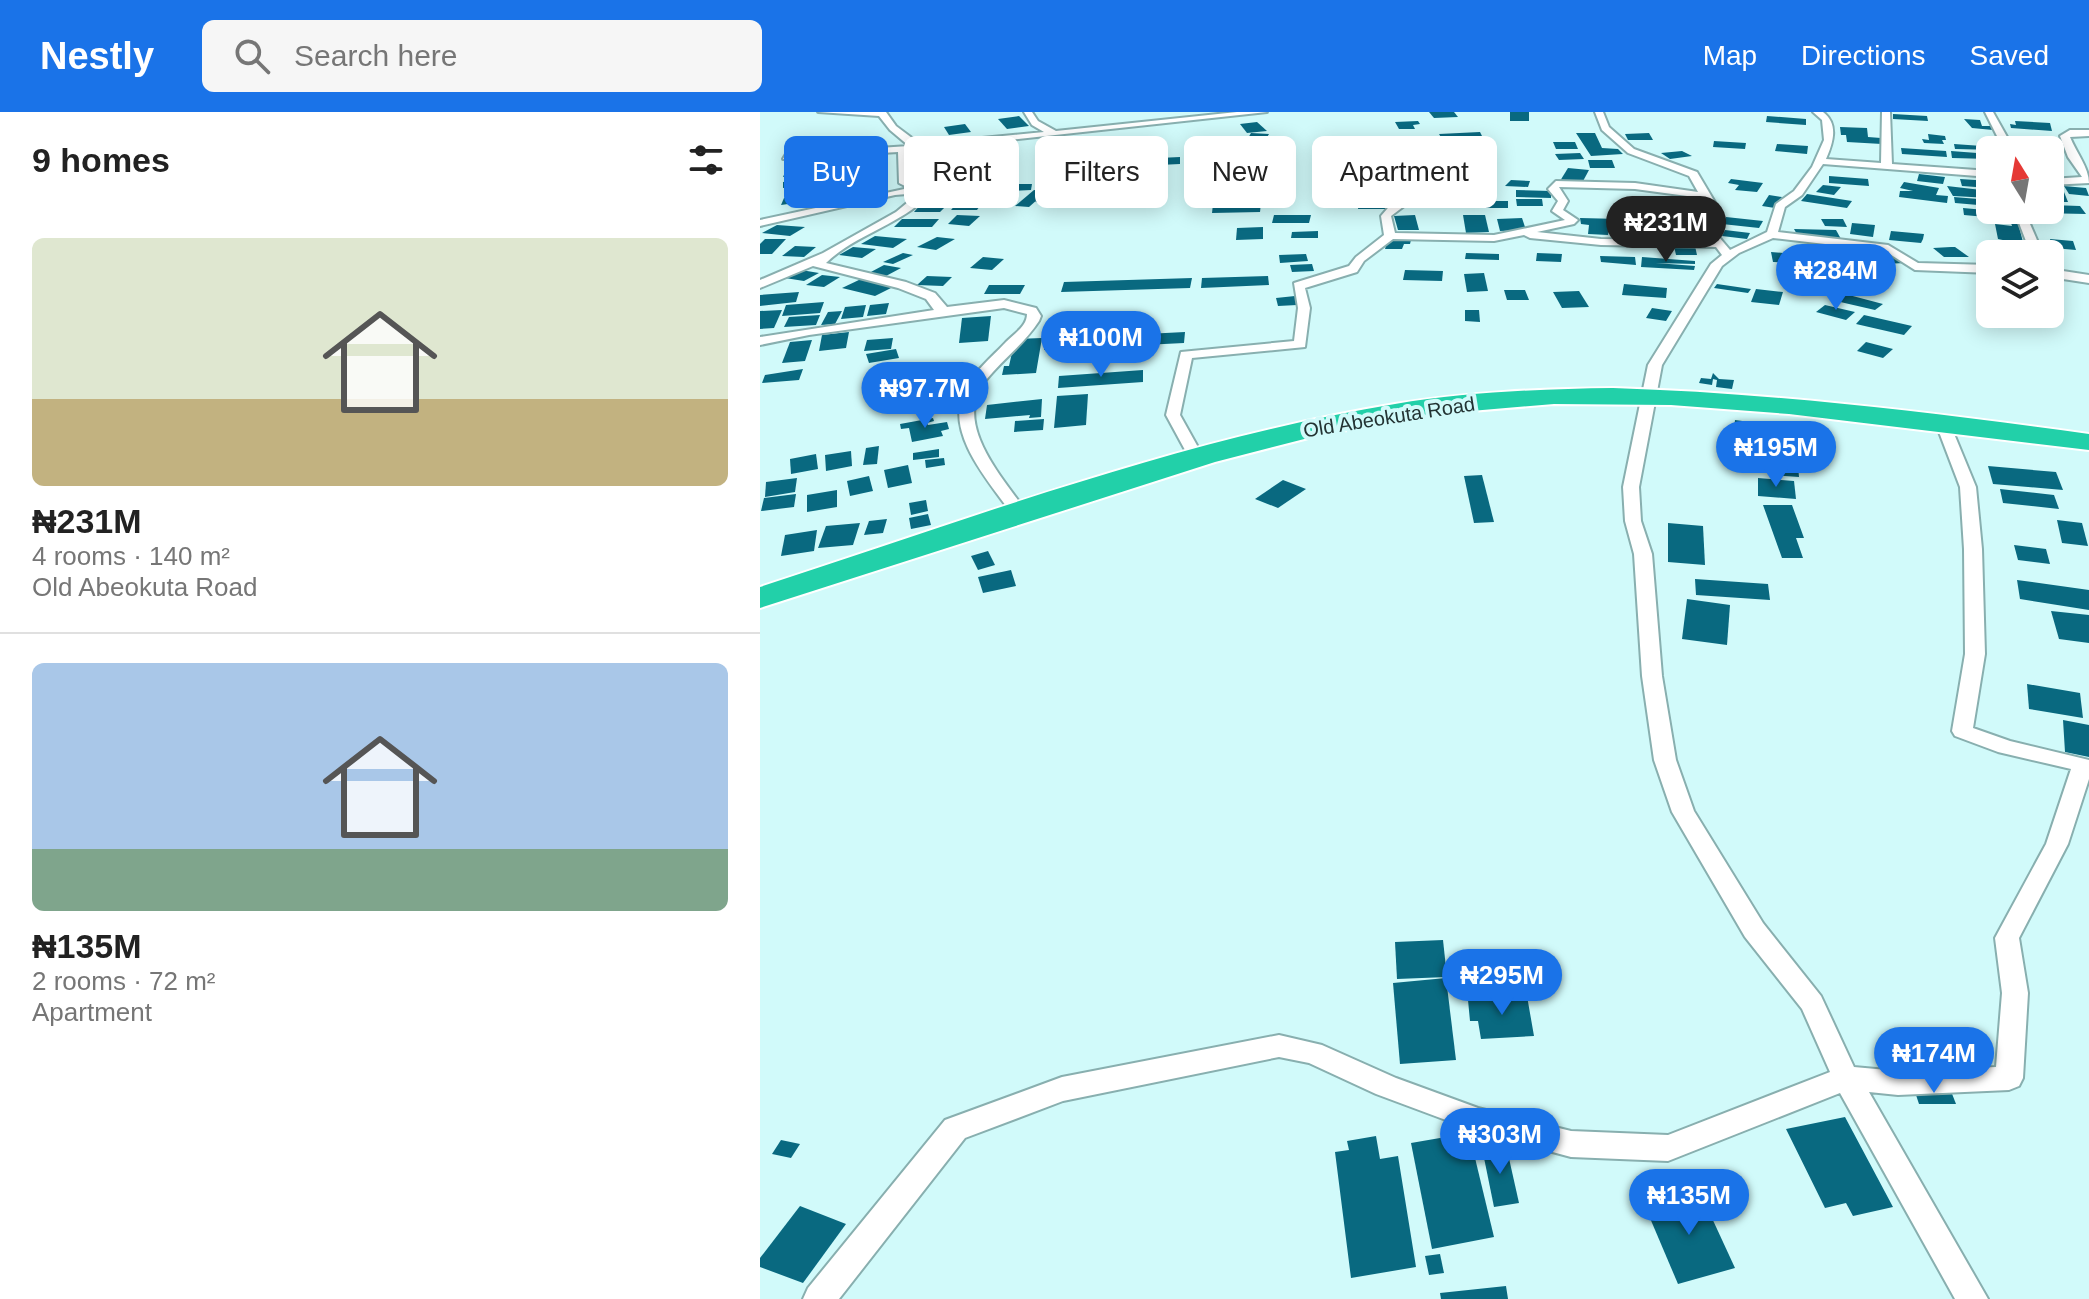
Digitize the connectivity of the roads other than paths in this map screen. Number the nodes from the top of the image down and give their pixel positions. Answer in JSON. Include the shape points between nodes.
{"nodes":[{"id":1,"x":822,"y":112,"type":"edge"},
{"id":2,"x":1028,"y":112,"type":"edge"},
{"id":3,"x":1263,"y":112,"type":"edge"},
{"id":4,"x":1599,"y":112,"type":"edge"},
{"id":5,"x":1817,"y":112,"type":"edge"},
{"id":6,"x":1886,"y":112,"type":"edge"},
{"id":7,"x":1989,"y":112,"type":"edge"},
{"id":8,"x":2089,"y":133,"type":"edge"},
{"id":9,"x":1055,"y":134,"type":"junction"},
{"id":10,"x":2002,"y":136,"type":"edge"},
{"id":11,"x":1019,"y":137,"type":"edge"},
{"id":12,"x":904,"y":141,"type":"edge"},
{"id":13,"x":1819,"y":161,"type":"junction"},
{"id":14,"x":1890,"y":167,"type":"junction"},
{"id":15,"x":1976,"y":173,"type":"edge"},
{"id":16,"x":2088,"y":180,"type":"edge"},
{"id":17,"x":2064,"y":181,"type":"edge"},
{"id":18,"x":904,"y":192,"type":"edge"},
{"id":19,"x":1707,"y":196,"type":"junction"},
{"id":20,"x":905,"y":208,"type":"edge"},
{"id":21,"x":1393,"y":208,"type":"edge"},
{"id":22,"x":760,"y":223,"type":"edge"},
{"id":23,"x":1528,"y":232,"type":"junction"},
{"id":24,"x":1772,"y":234,"type":"junction"},
{"id":25,"x":1390,"y":236,"type":"junction"},
{"id":26,"x":1717,"y":244,"type":"junction"},
{"id":27,"x":1728,"y":255,"type":"junction"},
{"id":28,"x":827,"y":256,"type":"junction"},
{"id":29,"x":1976,"y":268,"type":"edge"},
{"id":30,"x":2064,"y":275,"type":"edge"},
{"id":31,"x":2089,"y":279,"type":"edge"},
{"id":32,"x":760,"y":284,"type":"edge"},
{"id":33,"x":950,"y":311,"type":"junction"},
{"id":34,"x":760,"y":341,"type":"edge"},
{"id":35,"x":1651,"y":396,"type":"junction"},
{"id":36,"x":1943,"y":424,"type":"junction"},
{"id":37,"x":2089,"y":442,"type":"edge"},
{"id":38,"x":1196,"y":458,"type":"junction"},
{"id":39,"x":1018,"y":511,"type":"junction"},
{"id":40,"x":760,"y":598,"type":"edge"},
{"id":41,"x":1846,"y":1078,"type":"junction"},
{"id":42,"x":819,"y":1299,"type":"edge"},
{"id":43,"x":1972,"y":1299,"type":"edge"}],
"edges":[{"from":1,"to":12,"type":"street","via":[[882,113]]},
{"from":2,"to":9,"type":"street","via":[[1035,123]]},
{"from":3,"to":9,"type":"street"},
{"from":4,"to":19,"type":"street","via":[[1605,128],[1623,145],[1693,174]]},
{"from":5,"to":13,"type":"street","via":[[1826,119],[1829,140]]},
{"from":6,"to":14,"type":"street"},
{"from":7,"to":10,"type":"street"},
{"from":8,"to":16,"type":"street","via":[[2065,136]]},
{"from":9,"to":11,"type":"street"},
{"from":13,"to":14,"type":"street"},
{"from":13,"to":24,"type":"street","via":[[1798,193],[1780,206]]},
{"from":14,"to":15,"type":"street"},
{"from":16,"to":17,"type":"street"},
{"from":18,"to":22,"type":"street"},
{"from":19,"to":23,"type":"street","via":[[1635,186],[1556,184],[1553,189],[1563,201],[1557,211],[1573,220]]},
{"from":19,"to":26,"type":"street","via":[[1712,210],[1706,225]]},
{"from":20,"to":28,"type":"street","via":[[846,239]]},
{"from":21,"to":25,"type":"street","via":[[1386,216]]},
{"from":23,"to":25,"type":"street","via":[[1481,239]]},
{"from":23,"to":26,"type":"street","via":[[1540,238]]},
{"from":24,"to":27,"type":"street"},
{"from":24,"to":29,"type":"street","via":[[1888,248],[1915,266]]},
{"from":25,"to":38,"type":"street","via":[[1353,269],[1298,286],[1304,308],[1300,344],[1186,355],[1173,415]]},
{"from":26,"to":27,"type":"street"},
{"from":27,"to":35,"type":"street","via":[[1717,264],[1655,365]]},
{"from":28,"to":32,"type":"street"},
{"from":28,"to":33,"type":"street","via":[[819,266],[902,285],[931,296],[938,307]]},
{"from":30,"to":31,"type":"street"},
{"from":33,"to":34,"type":"street"},
{"from":33,"to":39,"type":"street","via":[[1017,305],[1035,316],[1032,326],[975,384],[967,404],[976,449]]},
{"from":35,"to":36,"type":"highway","name":"Old Abeokuta Road","via":[[1748,400]]},
{"from":35,"to":38,"type":"highway","name":"Old Abeokuta Road","via":[[1437,405],[1331,424]]},
{"from":35,"to":41,"type":"street","via":[[1631,487],[1665,760],[1683,812],[1754,930],[1812,1003]]},
{"from":36,"to":37,"type":"highway","name":"Old Abeokuta Road"},
{"from":36,"to":41,"type":"street","via":[[1968,487],[1973,549],[1975,654],[1962,731],[2083,765],[2057,844],[2007,938],[2015,993],[2009,1078],[1898,1083]]},
{"from":38,"to":39,"type":"highway","name":"Old Abeokuta Road"},
{"from":39,"to":40,"type":"highway","name":"Old Abeokuta Road"},
{"from":41,"to":42,"type":"street","via":[[1668,1148],[1571,1144],[1478,1120],[1313,1053],[1279,1046],[1062,1089],[955,1129]]},
{"from":41,"to":43,"type":"street"}]}
